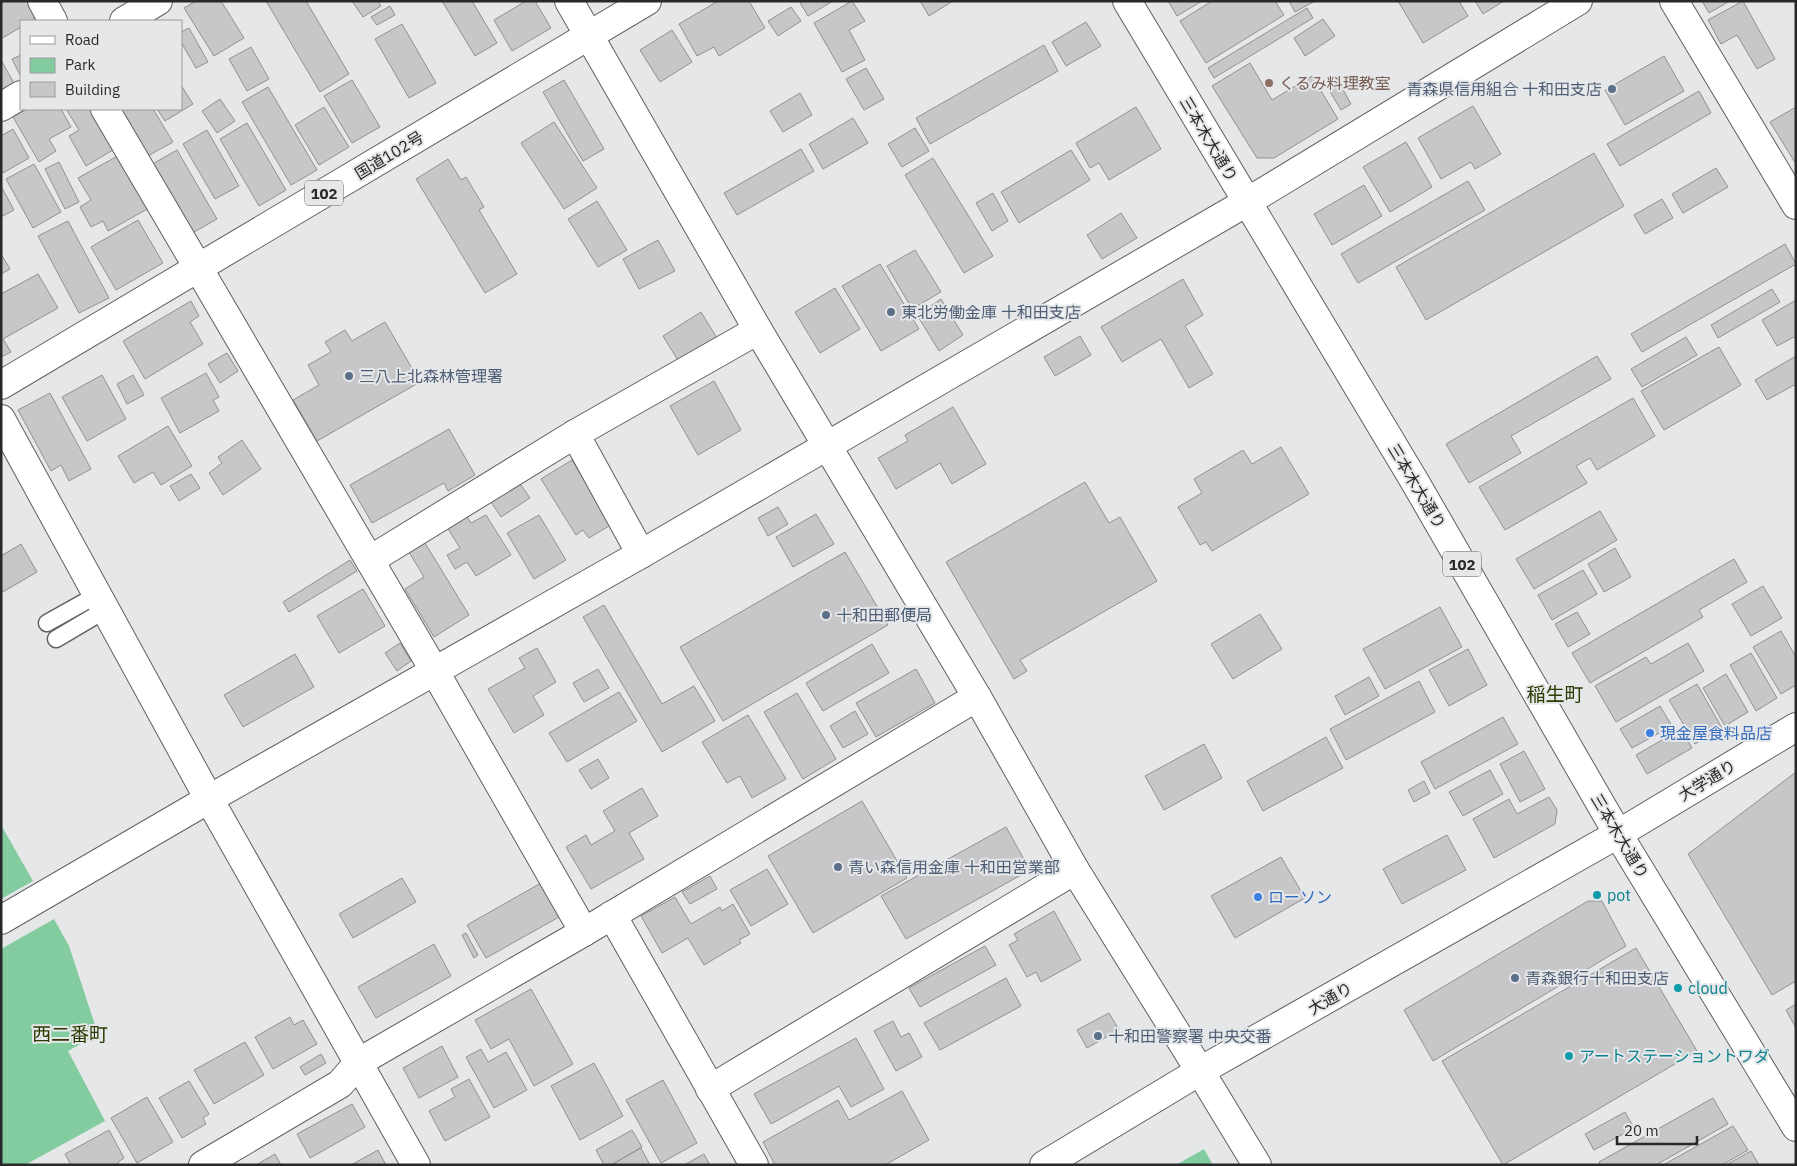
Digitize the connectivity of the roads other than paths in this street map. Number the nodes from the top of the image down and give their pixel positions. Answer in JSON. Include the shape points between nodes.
{"nodes":[{"id":1,"x":42,"y":1,"type":"edge"},
{"id":2,"x":158,"y":1,"type":"edge"},
{"id":3,"x":569,"y":1,"type":"edge"},
{"id":4,"x":647,"y":1,"type":"edge"},
{"id":5,"x":1127,"y":1,"type":"edge"},
{"id":6,"x":1578,"y":1,"type":"edge"},
{"id":7,"x":1674,"y":1,"type":"edge"},
{"id":8,"x":52,"y":20,"type":"edge"},
{"id":9,"x":126,"y":20,"type":"edge"},
{"id":10,"x":588,"y":36,"type":"junction"},
{"id":11,"x":20,"y":96,"type":"edge"},
{"id":12,"x":1,"y":107,"type":"edge"},
{"id":13,"x":107,"y":110,"type":"edge"},
{"id":14,"x":1246,"y":202,"type":"junction"},
{"id":15,"x":1796,"y":205,"type":"edge"},
{"id":16,"x":199,"y":268,"type":"junction"},
{"id":17,"x":758,"y":330,"type":"junction"},
{"id":18,"x":1,"y":385,"type":"edge"},
{"id":19,"x":1,"y":419,"type":"edge"},
{"id":20,"x":575,"y":434,"type":"junction"},
{"id":21,"x":827,"y":447,"type":"junction"},
{"id":22,"x":641,"y":554,"type":"junction"},
{"id":23,"x":370,"y":560,"type":"junction"},
{"id":24,"x":101,"y":603,"type":"junction"},
{"id":25,"x":47,"y":623,"type":"dead end"},
{"id":26,"x":56,"y":638,"type":"dead end"},
{"id":27,"x":434,"y":670,"type":"junction"},
{"id":28,"x":977,"y":697,"type":"junction"},
{"id":29,"x":1796,"y":727,"type":"edge"},
{"id":30,"x":209,"y":799,"type":"junction"},
{"id":31,"x":1618,"y":834,"type":"junction"},
{"id":32,"x":1075,"y":870,"type":"junction"},
{"id":33,"x":612,"y":915,"type":"junction"},
{"id":34,"x":1,"y":920,"type":"edge"},
{"id":35,"x":584,"y":932,"type":"junction"},
{"id":36,"x":359,"y":1062,"type":"junction"},
{"id":37,"x":1200,"y":1071,"type":"junction"},
{"id":38,"x":710,"y":1089,"type":"junction"},
{"id":39,"x":1795,"y":1124,"type":"edge"},
{"id":40,"x":203,"y":1165,"type":"edge"},
{"id":41,"x":416,"y":1165,"type":"edge"},
{"id":42,"x":754,"y":1165,"type":"edge"},
{"id":43,"x":1044,"y":1165,"type":"edge"},
{"id":44,"x":1258,"y":1165,"type":"edge"}],
"edges":[{"from":1,"to":8,"type":"main road"},
{"from":2,"to":9,"type":"main road"},
{"from":3,"to":10,"type":"main road"},
{"from":4,"to":10,"type":"main road","name":"国道102号","number":"102"},
{"from":5,"to":14,"type":"main road","name":"三本木大通り","number":"102"},
{"from":6,"to":14,"type":"main road"},
{"from":7,"to":15,"type":"main road"},
{"from":10,"to":16,"type":"main road","name":"国道102号","number":"102"},
{"from":10,"to":17,"type":"main road"},
{"from":11,"to":12,"type":"main road"},
{"from":13,"to":16,"type":"main road"},
{"from":14,"to":21,"type":"main road"},
{"from":14,"to":31,"type":"main road","name":"三本木大通り","number":"102","via":[[1415,482]]},
{"from":16,"to":18,"type":"main road","name":"国道102号","number":"102"},
{"from":16,"to":23,"type":"main road"},
{"from":17,"to":20,"type":"main road"},
{"from":17,"to":21,"type":"main road"},
{"from":19,"to":24,"type":"main road"},
{"from":20,"to":22,"type":"main road"},
{"from":20,"to":23,"type":"main road"},
{"from":21,"to":22,"type":"main road"},
{"from":21,"to":28,"type":"main road"},
{"from":22,"to":27,"type":"main road"},
{"from":23,"to":27,"type":"main road"},
{"from":24,"to":25,"type":"lane"},
{"from":24,"to":26,"type":"lane"},
{"from":24,"to":30,"type":"main road"},
{"from":27,"to":30,"type":"main road"},
{"from":27,"to":35,"type":"main road"},
{"from":28,"to":32,"type":"main road"},
{"from":28,"to":33,"type":"main road"},
{"from":29,"to":31,"type":"main road","name":"大学通り"},
{"from":30,"to":34,"type":"main road"},
{"from":30,"to":36,"type":"main road"},
{"from":31,"to":37,"type":"main road","name":"大通り"},
{"from":31,"to":39,"type":"main road","name":"三本木大通り","number":"102"},
{"from":32,"to":37,"type":"main road"},
{"from":32,"to":38,"type":"main road"},
{"from":33,"to":35,"type":"main road"},
{"from":33,"to":38,"type":"main road"},
{"from":35,"to":36,"type":"main road"},
{"from":36,"to":40,"type":"main road","via":[[340,1084]]},
{"from":36,"to":41,"type":"main road"},
{"from":37,"to":43,"type":"main road","name":"大通り"},
{"from":37,"to":44,"type":"main road"},
{"from":38,"to":42,"type":"main road"}]}
